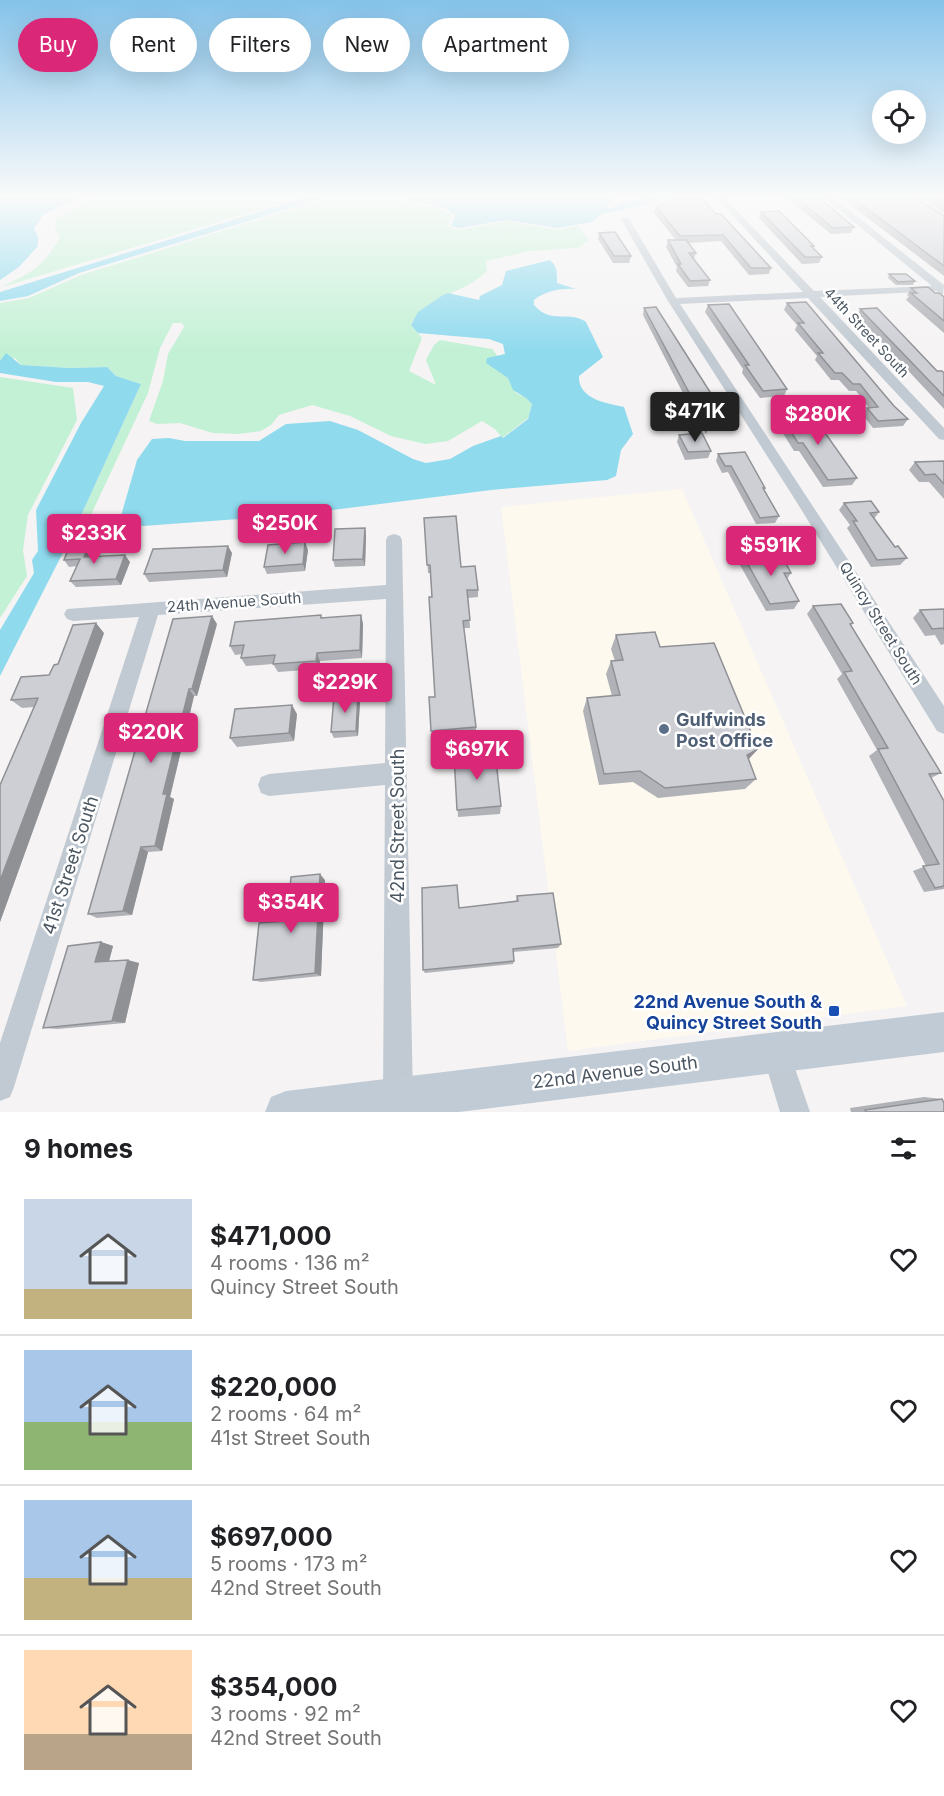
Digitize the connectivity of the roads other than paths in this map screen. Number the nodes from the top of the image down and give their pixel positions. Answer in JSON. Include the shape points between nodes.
{"nodes":[{"id":1,"x":642,"y":248,"type":"edge"},
{"id":2,"x":767,"y":248,"type":"edge"},
{"id":3,"x":891,"y":248,"type":"edge"},
{"id":4,"x":942,"y":290,"type":"edge"},
{"id":5,"x":810,"y":294,"type":"junction"},
{"id":6,"x":673,"y":301,"type":"junction"},
{"id":7,"x":944,"y":436,"type":"edge"},
{"id":8,"x":394,"y":540,"type":"dead end"},
{"id":9,"x":394,"y":591,"type":"junction"},
{"id":10,"x":151,"y":608,"type":"junction"},
{"id":11,"x":73,"y":614,"type":"dead end"},
{"id":12,"x":944,"y":724,"type":"edge"},
{"id":13,"x":396,"y":773,"type":"junction"},
{"id":14,"x":269,"y":785,"type":"dead end"},
{"id":15,"x":944,"y":1032,"type":"edge"},
{"id":16,"x":776,"y":1052,"type":"junction"},
{"id":17,"x":0,"y":1087,"type":"edge"},
{"id":18,"x":398,"y":1105,"type":"edge"},
{"id":19,"x":286,"y":1112,"type":"edge"},
{"id":20,"x":795,"y":1112,"type":"edge"}],
"edges":[{"from":1,"to":6,"type":"street","name":"Quincy Street South"},
{"from":2,"to":5,"type":"street","name":"44th Street South"},
{"from":3,"to":4,"type":"street"},
{"from":4,"to":5,"type":"street"},
{"from":5,"to":6,"type":"street"},
{"from":5,"to":7,"type":"street","name":"44th Street South"},
{"from":6,"to":12,"type":"street","name":"Quincy Street South"},
{"from":8,"to":9,"type":"street","name":"42nd Street South"},
{"from":9,"to":10,"type":"street","name":"24th Avenue South"},
{"from":9,"to":13,"type":"street","name":"42nd Street South"},
{"from":10,"to":11,"type":"street","name":"24th Avenue South"},
{"from":10,"to":17,"type":"street","name":"41st Street South"},
{"from":13,"to":14,"type":"street"},
{"from":13,"to":18,"type":"street","name":"42nd Street South"},
{"from":15,"to":16,"type":"main road","name":"22nd Avenue South"},
{"from":16,"to":18,"type":"main road","name":"22nd Avenue South"},
{"from":16,"to":20,"type":"street"},
{"from":18,"to":19,"type":"main road","name":"22nd Avenue South"}]}
